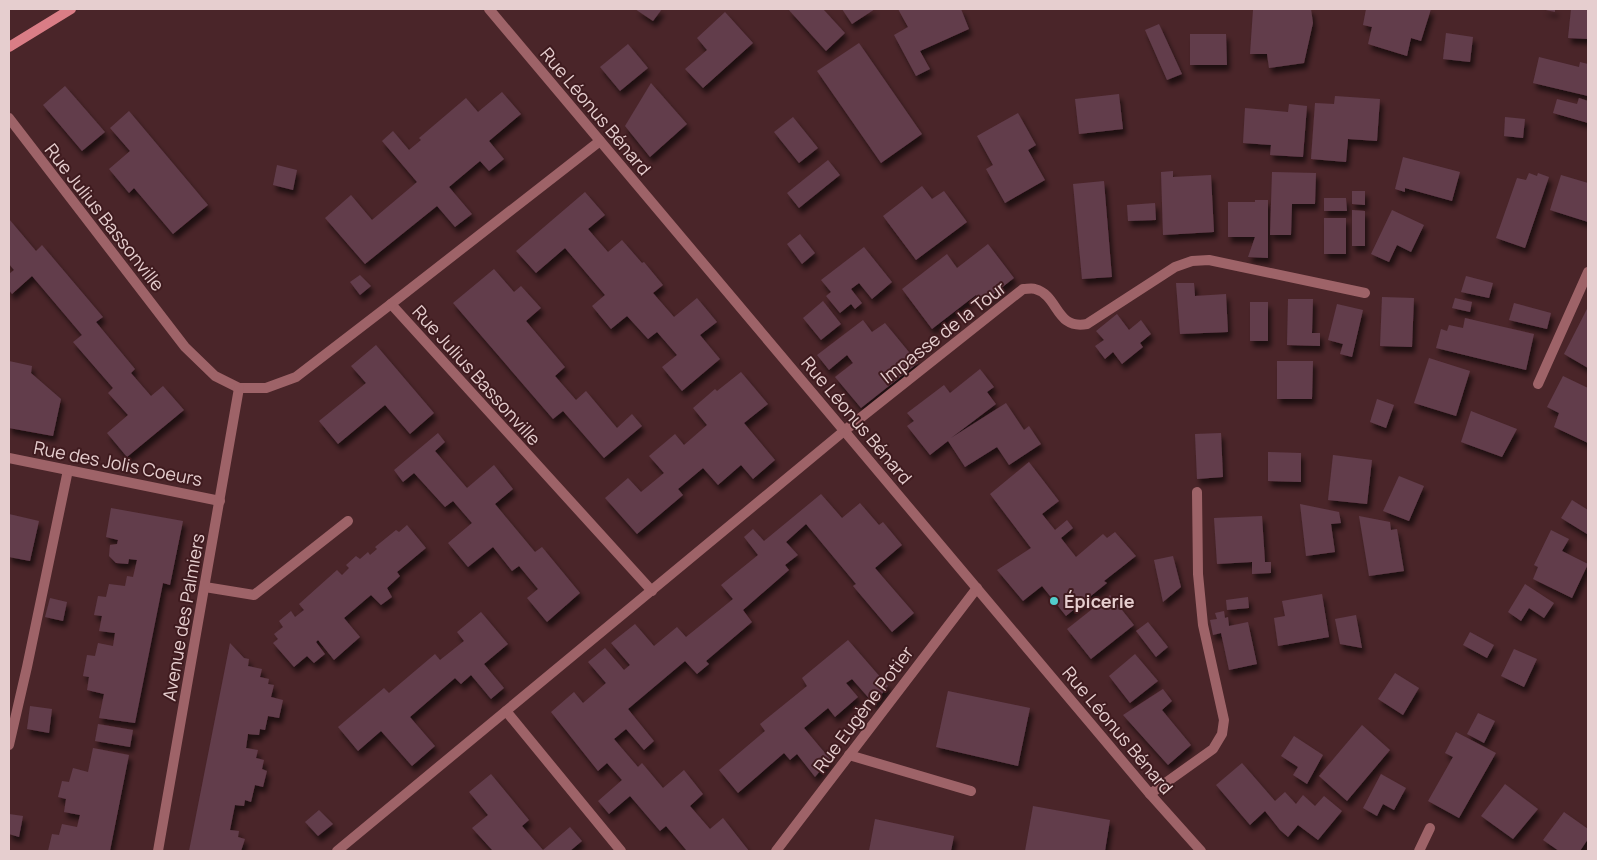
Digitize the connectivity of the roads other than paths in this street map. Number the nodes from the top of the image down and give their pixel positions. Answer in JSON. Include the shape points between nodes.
{"nodes":[{"id":1,"x":71,"y":9,"type":"edge"},
{"id":2,"x":489,"y":9,"type":"edge"},
{"id":3,"x":9,"y":47,"type":"edge"},
{"id":4,"x":9,"y":118,"type":"edge"},
{"id":5,"x":600,"y":141,"type":"junction"},
{"id":6,"x":1588,"y":272,"type":"edge"},
{"id":7,"x":1365,"y":293,"type":"dead end"},
{"id":8,"x":390,"y":304,"type":"junction"},
{"id":9,"x":1538,"y":384,"type":"dead end"},
{"id":10,"x":239,"y":388,"type":"junction"},
{"id":11,"x":844,"y":431,"type":"junction"},
{"id":12,"x":9,"y":458,"type":"edge"},
{"id":13,"x":68,"y":470,"type":"junction"},
{"id":14,"x":1197,"y":492,"type":"dead end"},
{"id":15,"x":220,"y":501,"type":"junction"},
{"id":16,"x":348,"y":522,"type":"dead end"},
{"id":17,"x":205,"y":587,"type":"junction"},
{"id":18,"x":977,"y":588,"type":"junction"},
{"id":19,"x":652,"y":591,"type":"junction"},
{"id":20,"x":506,"y":711,"type":"junction"},
{"id":21,"x":9,"y":744,"type":"edge"},
{"id":22,"x":849,"y":755,"type":"junction"},
{"id":23,"x":971,"y":791,"type":"dead end"},
{"id":24,"x":1150,"y":794,"type":"junction"},
{"id":25,"x":1430,"y":828,"type":"dead end"},
{"id":26,"x":158,"y":851,"type":"edge"},
{"id":27,"x":337,"y":851,"type":"edge"},
{"id":28,"x":621,"y":851,"type":"edge"},
{"id":29,"x":776,"y":851,"type":"edge"},
{"id":30,"x":1201,"y":851,"type":"edge"},
{"id":31,"x":1419,"y":851,"type":"edge"}],
"edges":[{"from":1,"to":3,"type":"main road"},
{"from":2,"to":5,"type":"street","name":"Rue Léonus Bénard"},
{"from":4,"to":10,"type":"street","name":"Rue Julius Bassonville","via":[[185,347],[215,376]]},
{"from":5,"to":8,"type":"street"},
{"from":5,"to":11,"type":"street","name":"Rue Léonus Bénard"},
{"from":6,"to":9,"type":"street"},
{"from":7,"to":11,"type":"street","name":"Impasse de la Tour","via":[[1209,260],[1192,261],[1174,267],[1087,324],[1076,326],[1067,322],[1045,294],[1035,289],[1023,289]]},
{"from":8,"to":10,"type":"street","name":"Rue Julius Bassonville","via":[[296,378],[266,388]]},
{"from":8,"to":19,"type":"street","name":"Rue Julius Bassonville"},
{"from":10,"to":15,"type":"street","name":"Avenue des Palmiers"},
{"from":11,"to":18,"type":"street","name":"Rue Léonus Bénard"},
{"from":11,"to":19,"type":"street"},
{"from":12,"to":13,"type":"street","name":"Rue des Jolis Coeurs"},
{"from":13,"to":15,"type":"street","name":"Rue des Jolis Coeurs"},
{"from":13,"to":21,"type":"street"},
{"from":14,"to":24,"type":"street","via":[[1202,625],[1224,720],[1222,734],[1213,749]]},
{"from":15,"to":17,"type":"street","name":"Avenue des Palmiers"},
{"from":16,"to":17,"type":"street","via":[[254,595]]},
{"from":17,"to":26,"type":"street","name":"Avenue des Palmiers"},
{"from":18,"to":22,"type":"street","name":"Rue Eugène Potier"},
{"from":18,"to":24,"type":"street","name":"Rue Léonus Bénard"},
{"from":19,"to":20,"type":"street"},
{"from":20,"to":27,"type":"street"},
{"from":20,"to":28,"type":"street"},
{"from":22,"to":23,"type":"street"},
{"from":22,"to":29,"type":"street","name":"Rue Eugène Potier"},
{"from":24,"to":30,"type":"street","name":"Rue Léonus Bénard"},
{"from":25,"to":31,"type":"street"}]}
